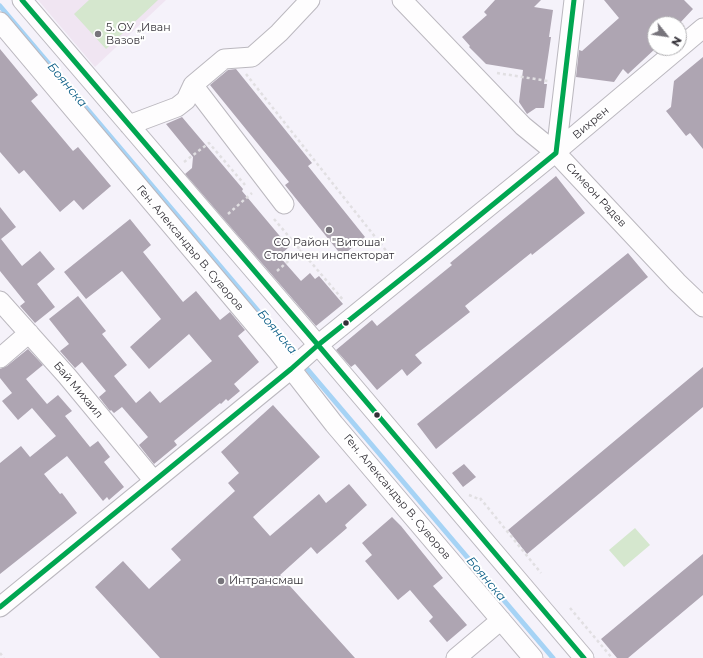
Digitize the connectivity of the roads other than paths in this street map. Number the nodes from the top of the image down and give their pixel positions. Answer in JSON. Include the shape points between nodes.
{"nodes":[{"id":1,"x":22,"y":0,"type":"edge"},
{"id":2,"x":310,"y":0,"type":"edge"},
{"id":3,"x":402,"y":0,"type":"edge"},
{"id":4,"x":574,"y":0,"type":"edge"},
{"id":5,"x":0,"y":22,"type":"edge"},
{"id":6,"x":703,"y":28,"type":"edge"},
{"id":7,"x":193,"y":85,"type":"junction"},
{"id":8,"x":129,"y":125,"type":"junction"},
{"id":9,"x":556,"y":153,"type":"junction"},
{"id":10,"x":278,"y":210,"type":"road end"},
{"id":11,"x":0,"y":302,"type":"edge"},
{"id":12,"x":703,"y":307,"type":"edge"},
{"id":13,"x":29,"y":333,"type":"junction"},
{"id":14,"x":318,"y":345,"type":"junction"},
{"id":15,"x":0,"y":358,"type":"edge"},
{"id":16,"x":291,"y":369,"type":"junction"},
{"id":17,"x":154,"y":481,"type":"junction"},
{"id":18,"x":0,"y":607,"type":"edge"},
{"id":19,"x":501,"y":620,"type":"junction"},
{"id":20,"x":456,"y":658,"type":"edge"},
{"id":21,"x":533,"y":658,"type":"edge"},
{"id":22,"x":584,"y":658,"type":"edge"}],
"edges":[{"from":1,"to":8,"type":"street"},
{"from":2,"to":7,"type":"street","via":[[252,57],[224,59]]},
{"from":3,"to":9,"type":"street","name":"Симеон Радев","via":[[523,126]]},
{"from":4,"to":9,"type":"street"},
{"from":5,"to":16,"type":"street","name":"Ген. Александър В. Суворов"},
{"from":6,"to":9,"type":"street","name":"Вихрен"},
{"from":7,"to":8,"type":"street","via":[[186,100],[177,107]]},
{"from":7,"to":10,"type":"street"},
{"from":8,"to":14,"type":"street"},
{"from":9,"to":12,"type":"street","name":"Симеон Радев"},
{"from":9,"to":14,"type":"street","name":"Вихрен"},
{"from":11,"to":13,"type":"street","name":"Бай Михаил"},
{"from":13,"to":15,"type":"street"},
{"from":13,"to":17,"type":"street","name":"Бай Михаил"},
{"from":14,"to":16,"type":"street","name":"Вихрен"},
{"from":14,"to":22,"type":"street"},
{"from":16,"to":17,"type":"street","name":"Вихрен"},
{"from":16,"to":19,"type":"street","name":"Ген. Александър В. Суворов","via":[[334,424]]},
{"from":17,"to":18,"type":"street","name":"Вихрен"},
{"from":19,"to":20,"type":"street"},
{"from":19,"to":21,"type":"street","name":"Ген. Александър В. Суворов"}]}
